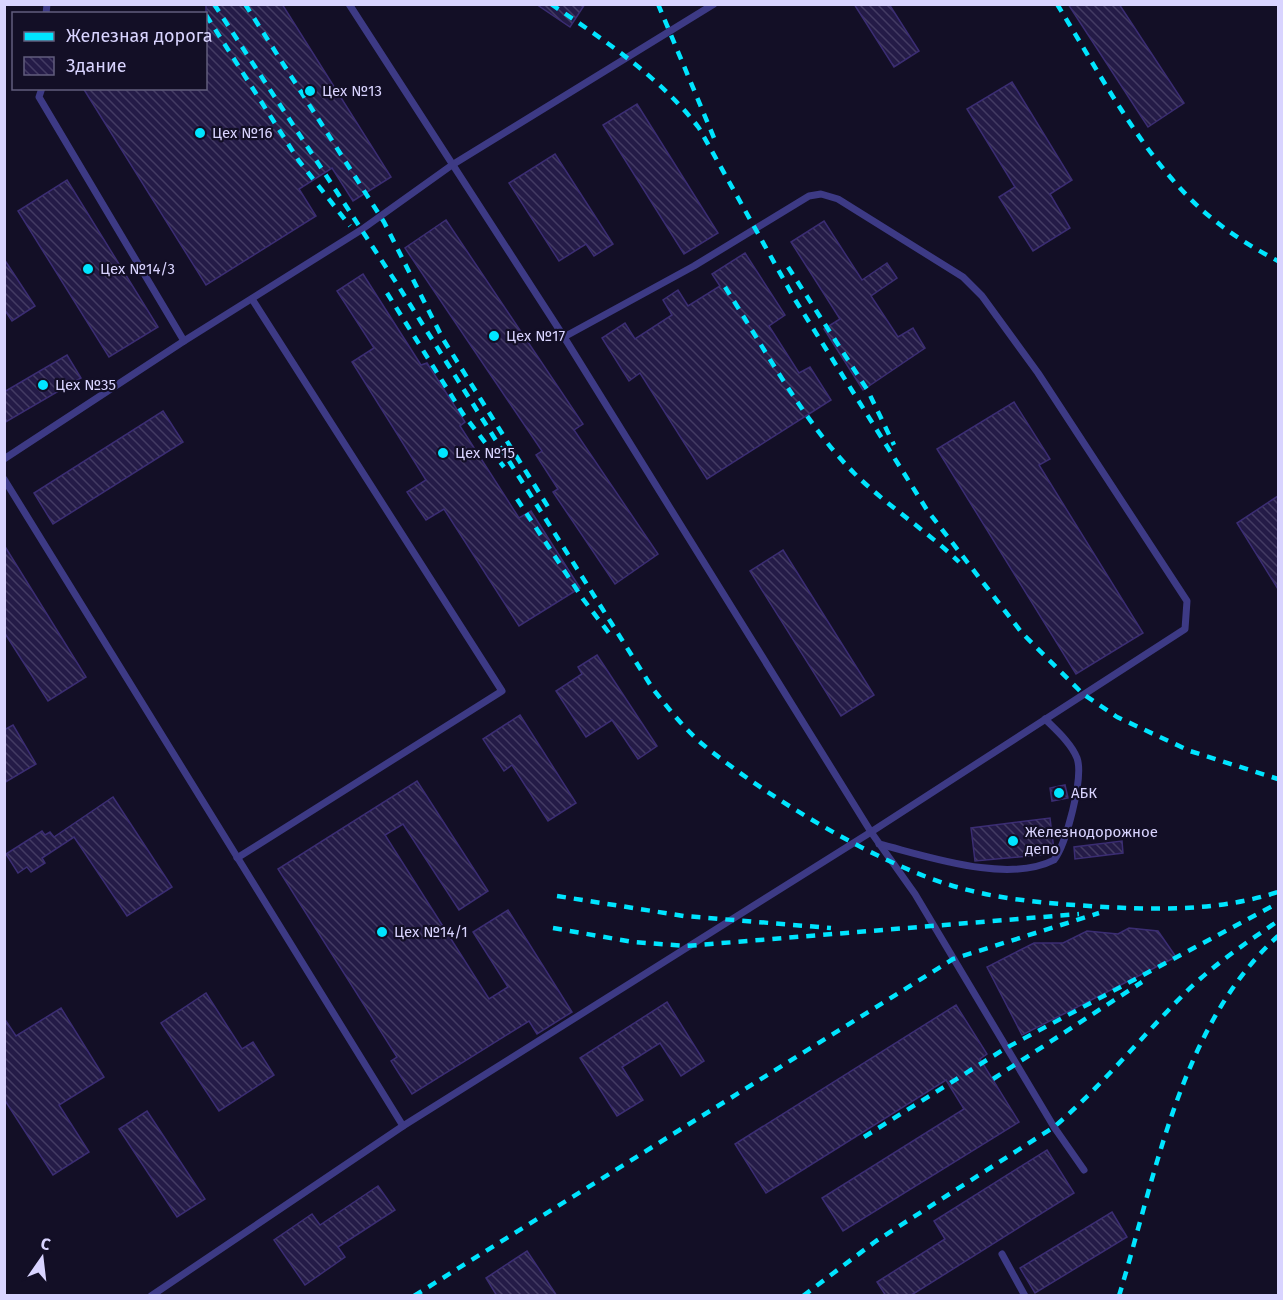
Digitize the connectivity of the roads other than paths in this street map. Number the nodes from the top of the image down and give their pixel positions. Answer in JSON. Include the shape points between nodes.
{"nodes":[{"id":1,"x":350,"y":4,"type":"edge"},
{"id":2,"x":714,"y":4,"type":"edge"},
{"id":3,"x":41,"y":90,"type":"edge"},
{"id":4,"x":452,"y":165,"type":"junction"},
{"id":5,"x":252,"y":299,"type":"junction"},
{"id":6,"x":564,"y":337,"type":"junction"},
{"id":7,"x":184,"y":341,"type":"junction"},
{"id":8,"x":4,"y":459,"type":"edge"},
{"id":9,"x":4,"y":479,"type":"edge"},
{"id":10,"x":1045,"y":718,"type":"junction"},
{"id":11,"x":871,"y":832,"type":"junction"},
{"id":12,"x":879,"y":844,"type":"junction"},
{"id":13,"x":237,"y":858,"type":"junction"},
{"id":14,"x":403,"y":1125,"type":"junction"},
{"id":15,"x":1084,"y":1170,"type":"dead end"},
{"id":16,"x":1002,"y":1254,"type":"dead end"},
{"id":17,"x":151,"y":1296,"type":"edge"},
{"id":18,"x":1025,"y":1296,"type":"edge"}],
"edges":[{"from":1,"to":4,"type":"lane"},
{"from":2,"to":4,"type":"lane"},
{"from":3,"to":7,"type":"lane","via":[[39,98]]},
{"from":4,"to":5,"type":"lane","via":[[361,230]]},
{"from":4,"to":6,"type":"lane"},
{"from":5,"to":7,"type":"lane"},
{"from":5,"to":13,"type":"lane","via":[[502,691]]},
{"from":6,"to":10,"type":"lane","via":[[694,267],[814,194],[838,199],[963,277],[982,296],[1038,373],[1187,601],[1185,629]]},
{"from":6,"to":11,"type":"lane"},
{"from":7,"to":8,"type":"lane"},
{"from":9,"to":13,"type":"lane"},
{"from":10,"to":11,"type":"lane"},
{"from":10,"to":12,"type":"lane","via":[[1074,753],[1080,773],[1073,810],[1054,860],[1026,867],[983,868]]},
{"from":11,"to":12,"type":"lane"},
{"from":11,"to":14,"type":"lane"},
{"from":12,"to":15,"type":"lane","via":[[915,894],[1054,1127]]},
{"from":13,"to":14,"type":"lane"},
{"from":14,"to":17,"type":"lane"},
{"from":16,"to":18,"type":"lane"}]}
